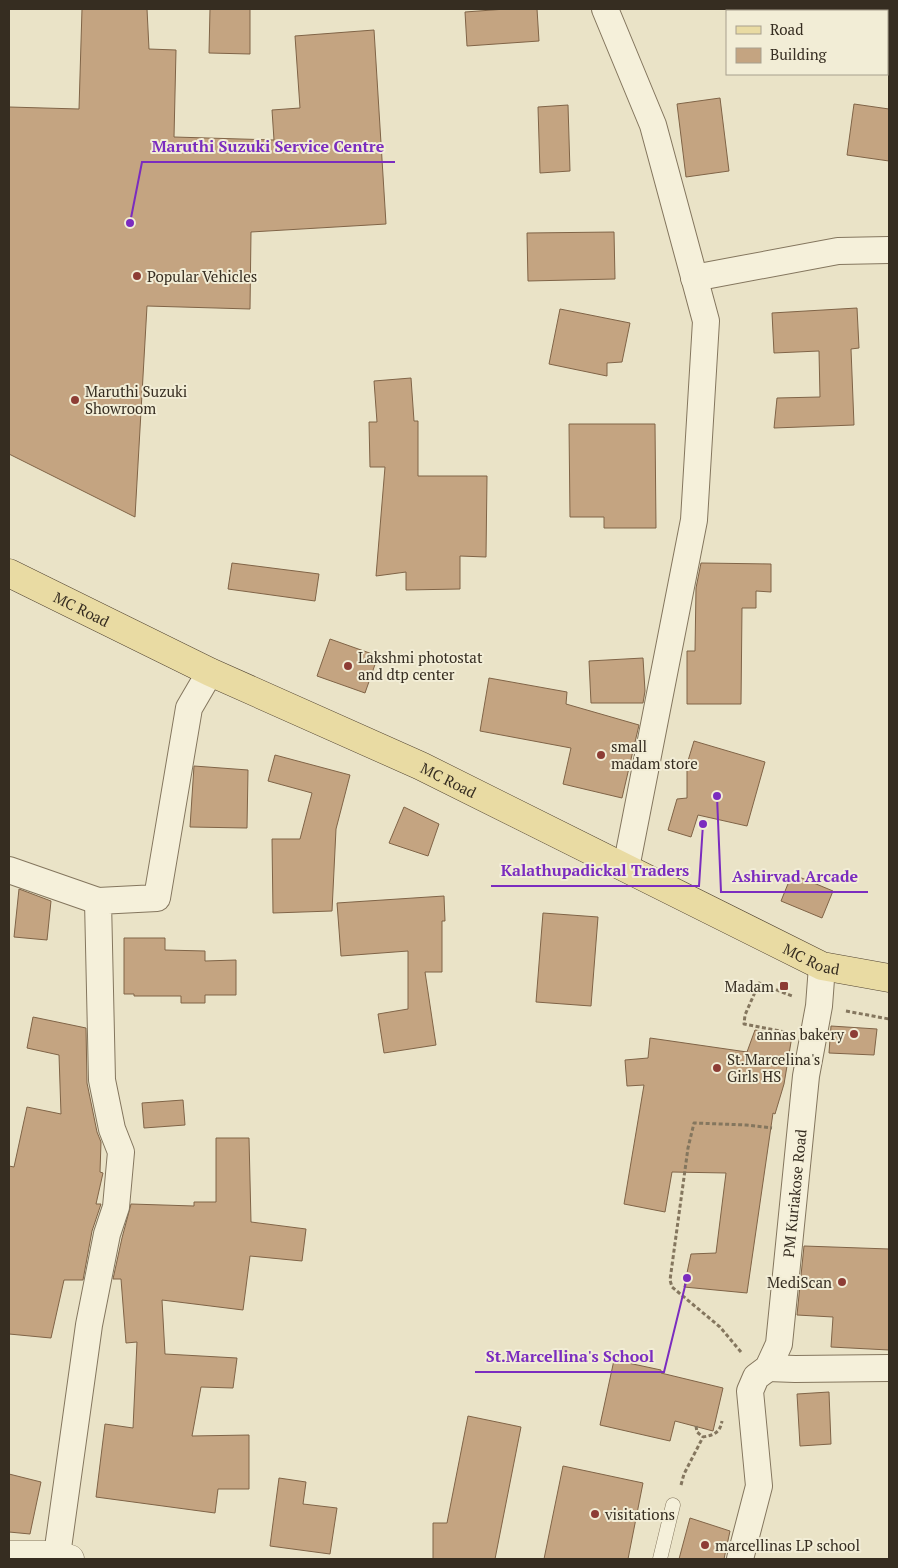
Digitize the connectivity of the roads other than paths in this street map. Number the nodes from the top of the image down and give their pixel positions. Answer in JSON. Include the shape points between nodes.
{"nodes":[{"id":1,"x":604,"y":9,"type":"edge"},
{"id":2,"x":889,"y":250,"type":"edge"},
{"id":3,"x":694,"y":278,"type":"junction"},
{"id":4,"x":9,"y":573,"type":"edge"},
{"id":5,"x":210,"y":672,"type":"junction"},
{"id":6,"x":626,"y":868,"type":"junction"},
{"id":7,"x":9,"y":870,"type":"edge"},
{"id":8,"x":98,"y":901,"type":"junction"},
{"id":9,"x":822,"y":966,"type":"junction"},
{"id":10,"x":889,"y":978,"type":"edge"},
{"id":11,"x":768,"y":1368,"type":"junction"},
{"id":12,"x":889,"y":1368,"type":"edge"},
{"id":13,"x":673,"y":1505,"type":"dead end"},
{"id":14,"x":9,"y":1556,"type":"edge"},
{"id":15,"x":63,"y":1557,"type":"edge"},
{"id":16,"x":660,"y":1559,"type":"edge"},
{"id":17,"x":740,"y":1559,"type":"edge"}],
"edges":[{"from":1,"to":3,"type":"street","via":[[653,125]]},
{"from":2,"to":3,"type":"street","via":[[838,251]]},
{"from":3,"to":6,"type":"street","via":[[706,321],[694,520]]},
{"from":4,"to":5,"type":"main road","name":"MC Road"},
{"from":5,"to":6,"type":"main road","name":"MC Road","via":[[421,766]]},
{"from":5,"to":8,"type":"street","via":[[189,708],[157,898]]},
{"from":6,"to":9,"type":"main road","name":"MC Road"},
{"from":7,"to":8,"type":"street"},
{"from":8,"to":15,"type":"street","via":[[102,1080],[112,1129],[121,1152],[116,1207],[89,1325]]},
{"from":9,"to":10,"type":"main road","name":"MC Road"},
{"from":9,"to":11,"type":"street","name":"PM Kuriakose Road","via":[[819,1006],[806,1076],[779,1344]]},
{"from":11,"to":12,"type":"street"},
{"from":11,"to":17,"type":"street","name":"PM Kuriakose Road","via":[[756,1377],[750,1391],[759,1486]]},
{"from":13,"to":16,"type":"lane"},
{"from":14,"to":15,"type":"street"}]}
